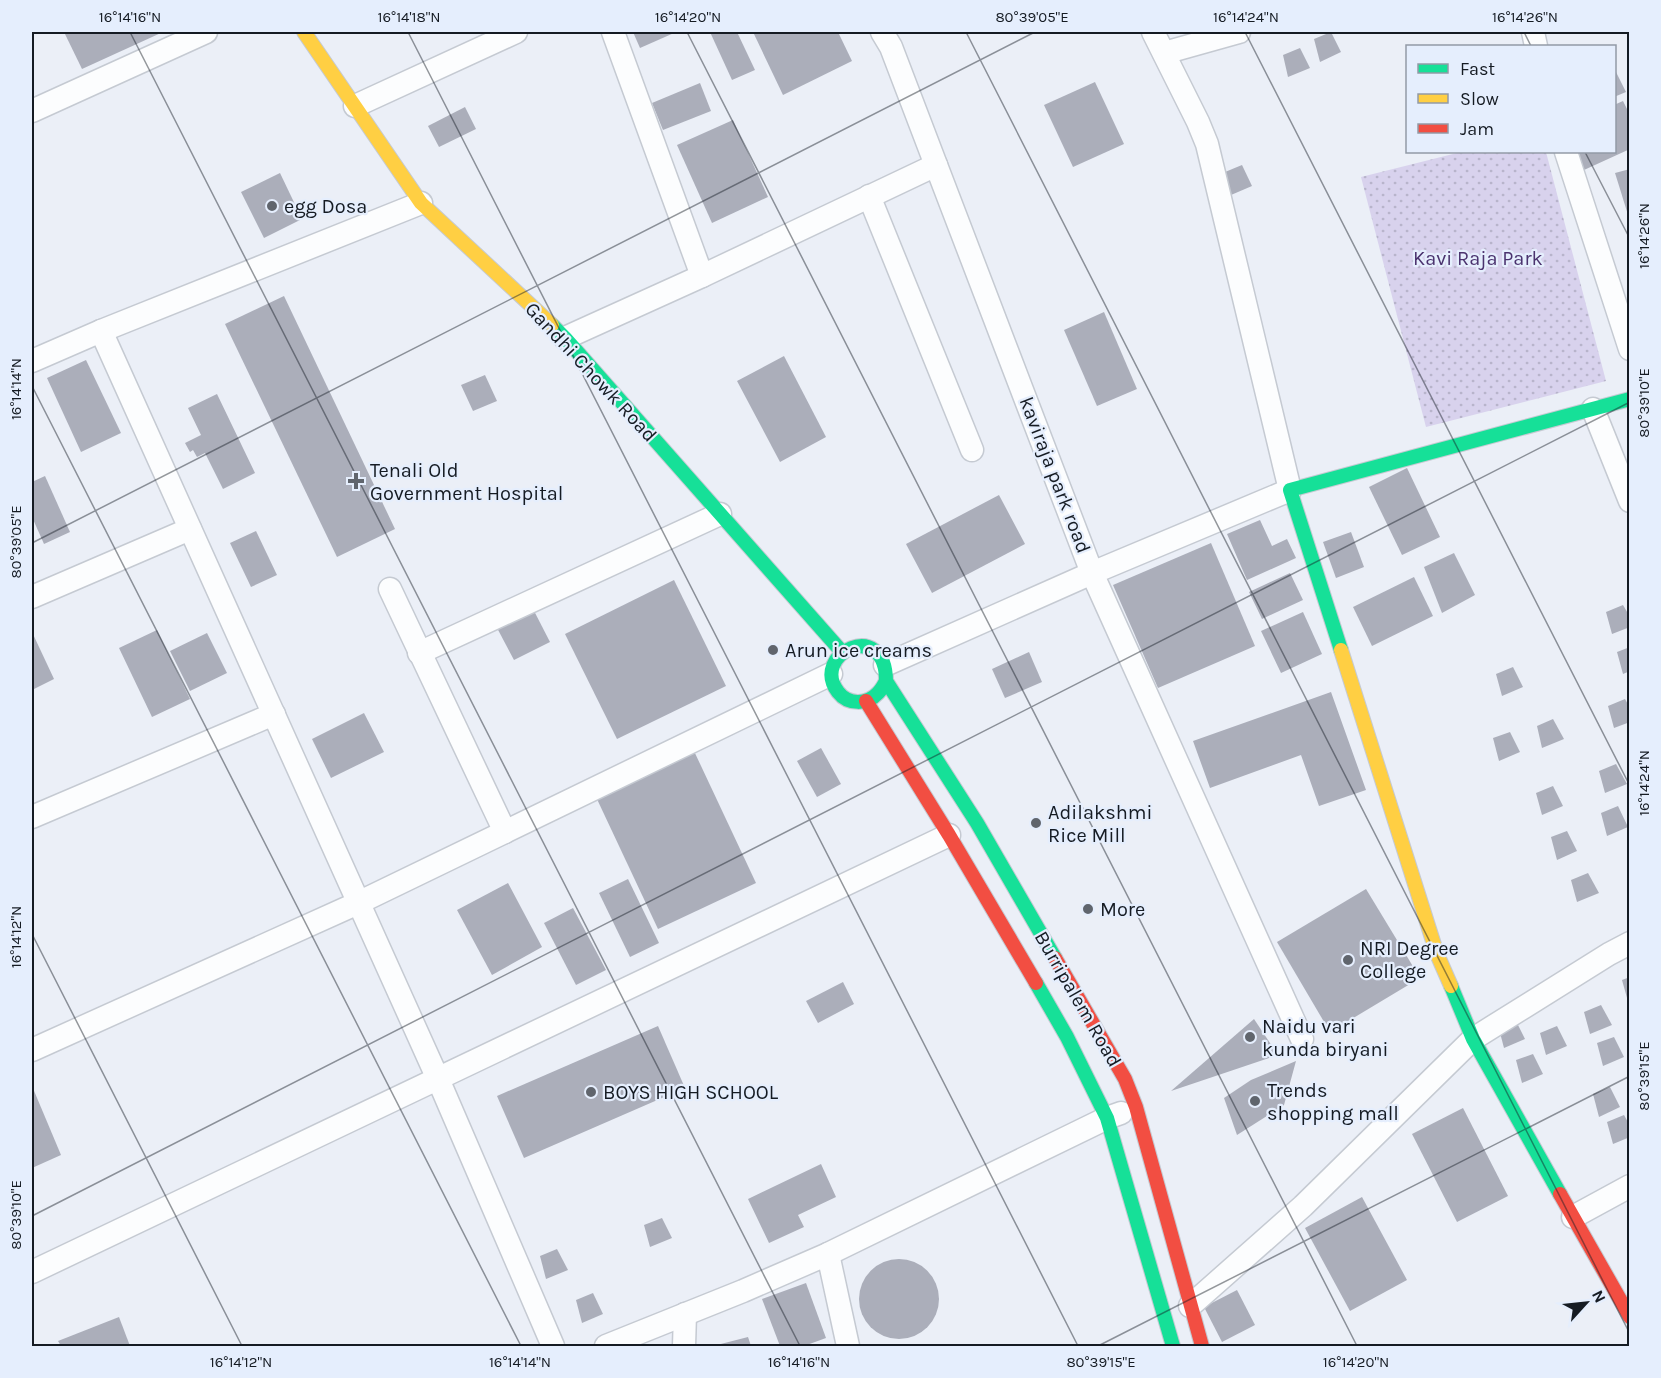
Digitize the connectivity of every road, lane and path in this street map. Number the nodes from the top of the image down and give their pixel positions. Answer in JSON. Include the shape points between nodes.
{"nodes":[{"id":1,"x":206,"y":32,"type":"edge"},
{"id":2,"x":304,"y":32,"type":"edge"},
{"id":3,"x":516,"y":32,"type":"edge"},
{"id":4,"x":613,"y":32,"type":"edge"},
{"id":5,"x":885,"y":32,"type":"edge"},
{"id":6,"x":1153,"y":32,"type":"edge"},
{"id":7,"x":1239,"y":32,"type":"edge"},
{"id":8,"x":1164,"y":53,"type":"junction"},
{"id":9,"x":355,"y":106,"type":"junction"},
{"id":10,"x":32,"y":111,"type":"edge"},
{"id":11,"x":1566,"y":153,"type":"edge"},
{"id":12,"x":936,"y":165,"type":"junction"},
{"id":13,"x":869,"y":196,"type":"junction"},
{"id":14,"x":421,"y":203,"type":"junction"},
{"id":15,"x":702,"y":276,"type":"junction"},
{"id":16,"x":101,"y":331,"type":"junction"},
{"id":17,"x":565,"y":338,"type":"junction"},
{"id":18,"x":1629,"y":348,"type":"edge"},
{"id":19,"x":32,"y":361,"type":"edge"},
{"id":20,"x":1629,"y":399,"type":"edge"},
{"id":21,"x":1593,"y":409,"type":"junction"},
{"id":22,"x":972,"y":450,"type":"dead end"},
{"id":23,"x":1290,"y":490,"type":"junction"},
{"id":24,"x":1629,"y":501,"type":"edge"},
{"id":25,"x":720,"y":514,"type":"junction"},
{"id":26,"x":190,"y":529,"type":"junction"},
{"id":27,"x":1092,"y":573,"type":"junction"},
{"id":28,"x":390,"y":589,"type":"dead end"},
{"id":29,"x":32,"y":597,"type":"edge"},
{"id":30,"x":842,"y":652,"type":"junction"},
{"id":31,"x":419,"y":653,"type":"junction"},
{"id":32,"x":885,"y":673,"type":"junction"},
{"id":33,"x":831,"y":674,"type":"junction"},
{"id":34,"x":866,"y":701,"type":"junction"},
{"id":35,"x":273,"y":714,"type":"junction"},
{"id":36,"x":32,"y":818,"type":"edge"},
{"id":37,"x":505,"y":832,"type":"junction"},
{"id":38,"x":949,"y":836,"type":"junction"},
{"id":39,"x":358,"y":903,"type":"junction"},
{"id":40,"x":1629,"y":943,"type":"edge"},
{"id":41,"x":1302,"y":1039,"type":"dead end"},
{"id":42,"x":1473,"y":1039,"type":"junction"},
{"id":43,"x":32,"y":1050,"type":"edge"},
{"id":44,"x":438,"y":1079,"type":"junction"},
{"id":45,"x":1136,"y":1107,"type":"junction"},
{"id":46,"x":1107,"y":1118,"type":"junction"},
{"id":47,"x":1629,"y":1186,"type":"edge"},
{"id":48,"x":1573,"y":1217,"type":"junction"},
{"id":49,"x":828,"y":1254,"type":"junction"},
{"id":50,"x":32,"y":1272,"type":"edge"},
{"id":51,"x":1190,"y":1306,"type":"junction"},
{"id":52,"x":685,"y":1314,"type":"junction"},
{"id":53,"x":1629,"y":1317,"type":"edge"},
{"id":54,"x":553,"y":1347,"type":"edge"},
{"id":55,"x":606,"y":1347,"type":"edge"},
{"id":56,"x":684,"y":1347,"type":"edge"},
{"id":57,"x":848,"y":1347,"type":"edge"},
{"id":58,"x":1173,"y":1347,"type":"edge"},
{"id":59,"x":1202,"y":1347,"type":"edge"}],
"edges":[{"from":1,"to":10,"type":"street"},
{"from":2,"to":9,"type":"main road","name":"Gandhi Chowk Road"},
{"from":3,"to":9,"type":"street"},
{"from":4,"to":15,"type":"street"},
{"from":5,"to":12,"type":"street","name":"kaviraja park road"},
{"from":6,"to":8,"type":"street"},
{"from":7,"to":8,"type":"street"},
{"from":8,"to":23,"type":"street","via":[[1207,144]]},
{"from":9,"to":14,"type":"main road","name":"Gandhi Chowk Road"},
{"from":11,"to":18,"type":"street"},
{"from":12,"to":13,"type":"street"},
{"from":12,"to":27,"type":"street","name":"kaviraja park road"},
{"from":13,"to":15,"type":"street"},
{"from":13,"to":22,"type":"street"},
{"from":14,"to":16,"type":"street"},
{"from":14,"to":17,"type":"main road","name":"Gandhi Chowk Road"},
{"from":15,"to":17,"type":"street"},
{"from":16,"to":19,"type":"street"},
{"from":16,"to":26,"type":"street"},
{"from":17,"to":25,"type":"main road","name":"Gandhi Chowk Road"},
{"from":20,"to":21,"type":"main road"},
{"from":21,"to":23,"type":"main road"},
{"from":21,"to":24,"type":"street"},
{"from":23,"to":27,"type":"street"},
{"from":23,"to":42,"type":"main road","via":[[1437,954]]},
{"from":25,"to":30,"type":"main road","name":"Gandhi Chowk Road"},
{"from":25,"to":31,"type":"street"},
{"from":26,"to":29,"type":"street"},
{"from":26,"to":35,"type":"street"},
{"from":27,"to":32,"type":"street","name":"kaviraja park road"},
{"from":27,"to":41,"type":"street"},
{"from":28,"to":31,"type":"street"},
{"from":30,"to":32,"type":"main road","via":[[850,647],[869,648],[878,653]]},
{"from":30,"to":33,"type":"main road"},
{"from":31,"to":37,"type":"street"},
{"from":32,"to":34,"type":"main road","via":[[881,691]]},
{"from":32,"to":45,"type":"main road","name":"Burripalem Road","via":[[983,833],[1125,1079]]},
{"from":33,"to":34,"type":"main road","via":[[840,694],[848,700]]},
{"from":33,"to":37,"type":"street"},
{"from":34,"to":38,"type":"main road","name":"Burripalem Road"},
{"from":35,"to":36,"type":"street"},
{"from":35,"to":39,"type":"street"},
{"from":37,"to":39,"type":"street"},
{"from":38,"to":44,"type":"street"},
{"from":38,"to":46,"type":"main road","name":"Burripalem Road","via":[[1067,1037]]},
{"from":39,"to":43,"type":"street"},
{"from":39,"to":44,"type":"street"},
{"from":40,"to":42,"type":"street"},
{"from":42,"to":48,"type":"main road"},
{"from":42,"to":51,"type":"street","via":[[1302,1206]]},
{"from":44,"to":50,"type":"street"},
{"from":44,"to":54,"type":"street"},
{"from":45,"to":46,"type":"street"},
{"from":45,"to":51,"type":"main road","name":"Burripalem Road"},
{"from":46,"to":49,"type":"street"},
{"from":46,"to":58,"type":"main road","name":"Burripalem Road"},
{"from":47,"to":48,"type":"street"},
{"from":48,"to":53,"type":"main road"},
{"from":49,"to":52,"type":"street"},
{"from":49,"to":57,"type":"street"},
{"from":51,"to":59,"type":"main road","name":"Burripalem Road"},
{"from":52,"to":55,"type":"street"},
{"from":52,"to":56,"type":"street"}]}
